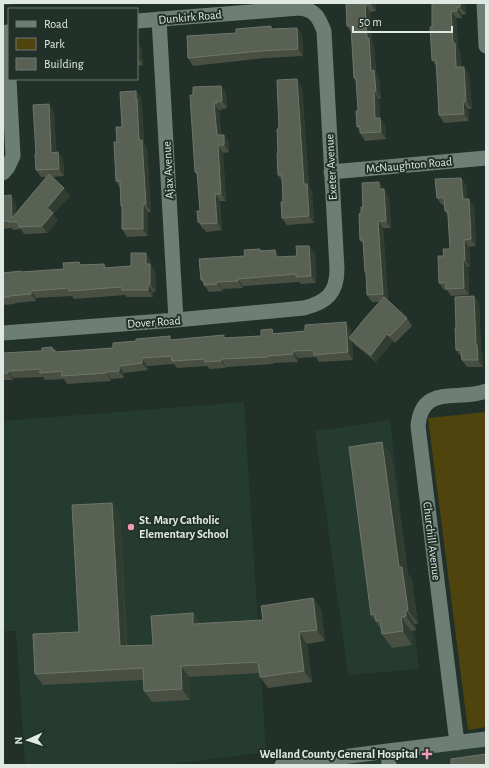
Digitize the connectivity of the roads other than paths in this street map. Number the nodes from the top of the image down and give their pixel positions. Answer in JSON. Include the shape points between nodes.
{"nodes":[{"id":1,"x":484,"y":3,"type":"edge"},
{"id":2,"x":313,"y":12,"type":"joint"},
{"id":3,"x":159,"y":19,"type":"junction"},
{"id":4,"x":138,"y":21,"type":"edge"},
{"id":5,"x":6,"y":32,"type":"edge"},
{"id":6,"x":486,"y":46,"type":"edge"},
{"id":7,"x":8,"y":63,"type":"edge"},
{"id":8,"x":9,"y":80,"type":"edge"},
{"id":9,"x":486,"y":158,"type":"edge"},
{"id":10,"x":331,"y":172,"type":"junction"},
{"id":11,"x":3,"y":173,"type":"edge"},
{"id":12,"x":304,"y":308,"type":"joint"},
{"id":13,"x":176,"y":320,"type":"junction"},
{"id":14,"x":3,"y":333,"type":"edge"},
{"id":15,"x":486,"y":391,"type":"edge"},
{"id":16,"x":486,"y":740,"type":"edge"},
{"id":17,"x":457,"y":743,"type":"junction"},
{"id":18,"x":389,"y":758,"type":"edge"},
{"id":19,"x":282,"y":765,"type":"edge"}],
"edges":[{"from":1,"to":6,"type":"street"},
{"from":2,"to":3,"type":"street","name":"Dunkirk Road","via":[[300,8]]},
{"from":2,"to":10,"type":"street","name":"Exeter Avenue","via":[[324,31]]},
{"from":3,"to":4,"type":"street","name":"Dunkirk Road"},
{"from":3,"to":13,"type":"street","name":"Ajax Avenue"},
{"from":5,"to":7,"type":"street"},
{"from":8,"to":11,"type":"street","via":[[13,156]]},
{"from":9,"to":10,"type":"street","name":"McNaughton Road"},
{"from":10,"to":12,"type":"street","name":"Exeter Avenue","via":[[337,279],[332,292],[325,300]]},
{"from":12,"to":13,"type":"street","name":"Dover Road"},
{"from":13,"to":14,"type":"street","name":"Dover Road"},
{"from":15,"to":17,"type":"street","name":"Churchill Avenue","via":[[428,401],[419,414],[418,426]]},
{"from":16,"to":17,"type":"street"},
{"from":17,"to":18,"type":"street"},
{"from":18,"to":19,"type":"street"}]}
